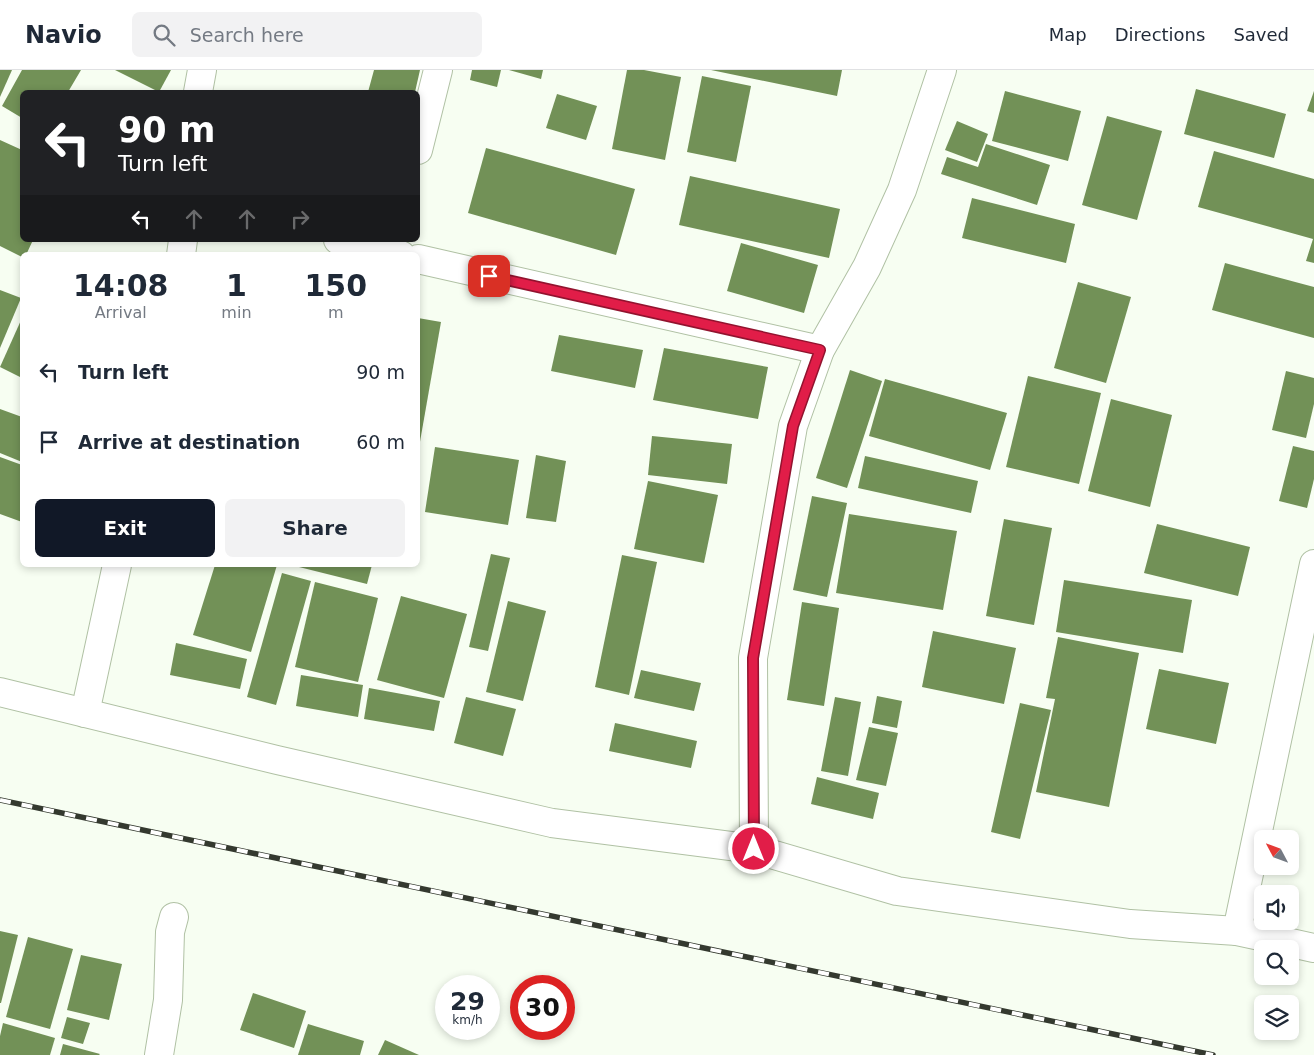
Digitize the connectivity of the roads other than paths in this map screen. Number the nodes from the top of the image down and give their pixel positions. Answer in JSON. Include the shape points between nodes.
{"nodes":[{"id":1,"x":202,"y":70,"type":"edge"},
{"id":2,"x":438,"y":70,"type":"edge"},
{"id":3,"x":942,"y":70,"type":"edge"},
{"id":4,"x":198,"y":90,"type":"edge"},
{"id":5,"x":420,"y":142,"type":"edge"},
{"id":6,"x":351,"y":242,"type":"edge"},
{"id":7,"x":395,"y":249,"type":"edge"},
{"id":8,"x":420,"y":259,"type":"edge"},
{"id":9,"x":820,"y":350,"type":"junction"},
{"id":10,"x":1314,"y":564,"type":"edge"},
{"id":11,"x":116,"y":567,"type":"edge"},
{"id":12,"x":0,"y":692,"type":"edge"},
{"id":13,"x":85,"y":713,"type":"junction"},
{"id":14,"x":754,"y":849,"type":"junction"},
{"id":15,"x":174,"y":917,"type":"dead end"},
{"id":16,"x":1237,"y":931,"type":"junction"},
{"id":17,"x":1314,"y":948,"type":"edge"},
{"id":18,"x":159,"y":1055,"type":"edge"}],
"edges":[{"from":1,"to":4,"type":"street"},
{"from":2,"to":5,"type":"street"},
{"from":3,"to":9,"type":"street","via":[[902,190],[867,267]]},
{"from":6,"to":7,"type":"street"},
{"from":8,"to":9,"type":"street"},
{"from":9,"to":14,"type":"street","via":[[793,426],[753,658]]},
{"from":10,"to":16,"type":"street"},
{"from":11,"to":13,"type":"street"},
{"from":12,"to":13,"type":"street"},
{"from":13,"to":14,"type":"street","via":[[552,823]]},
{"from":14,"to":16,"type":"street","via":[[897,891],[1130,924]]},
{"from":15,"to":18,"type":"street","via":[[170,932],[168,1000]]},
{"from":16,"to":17,"type":"street"}]}
